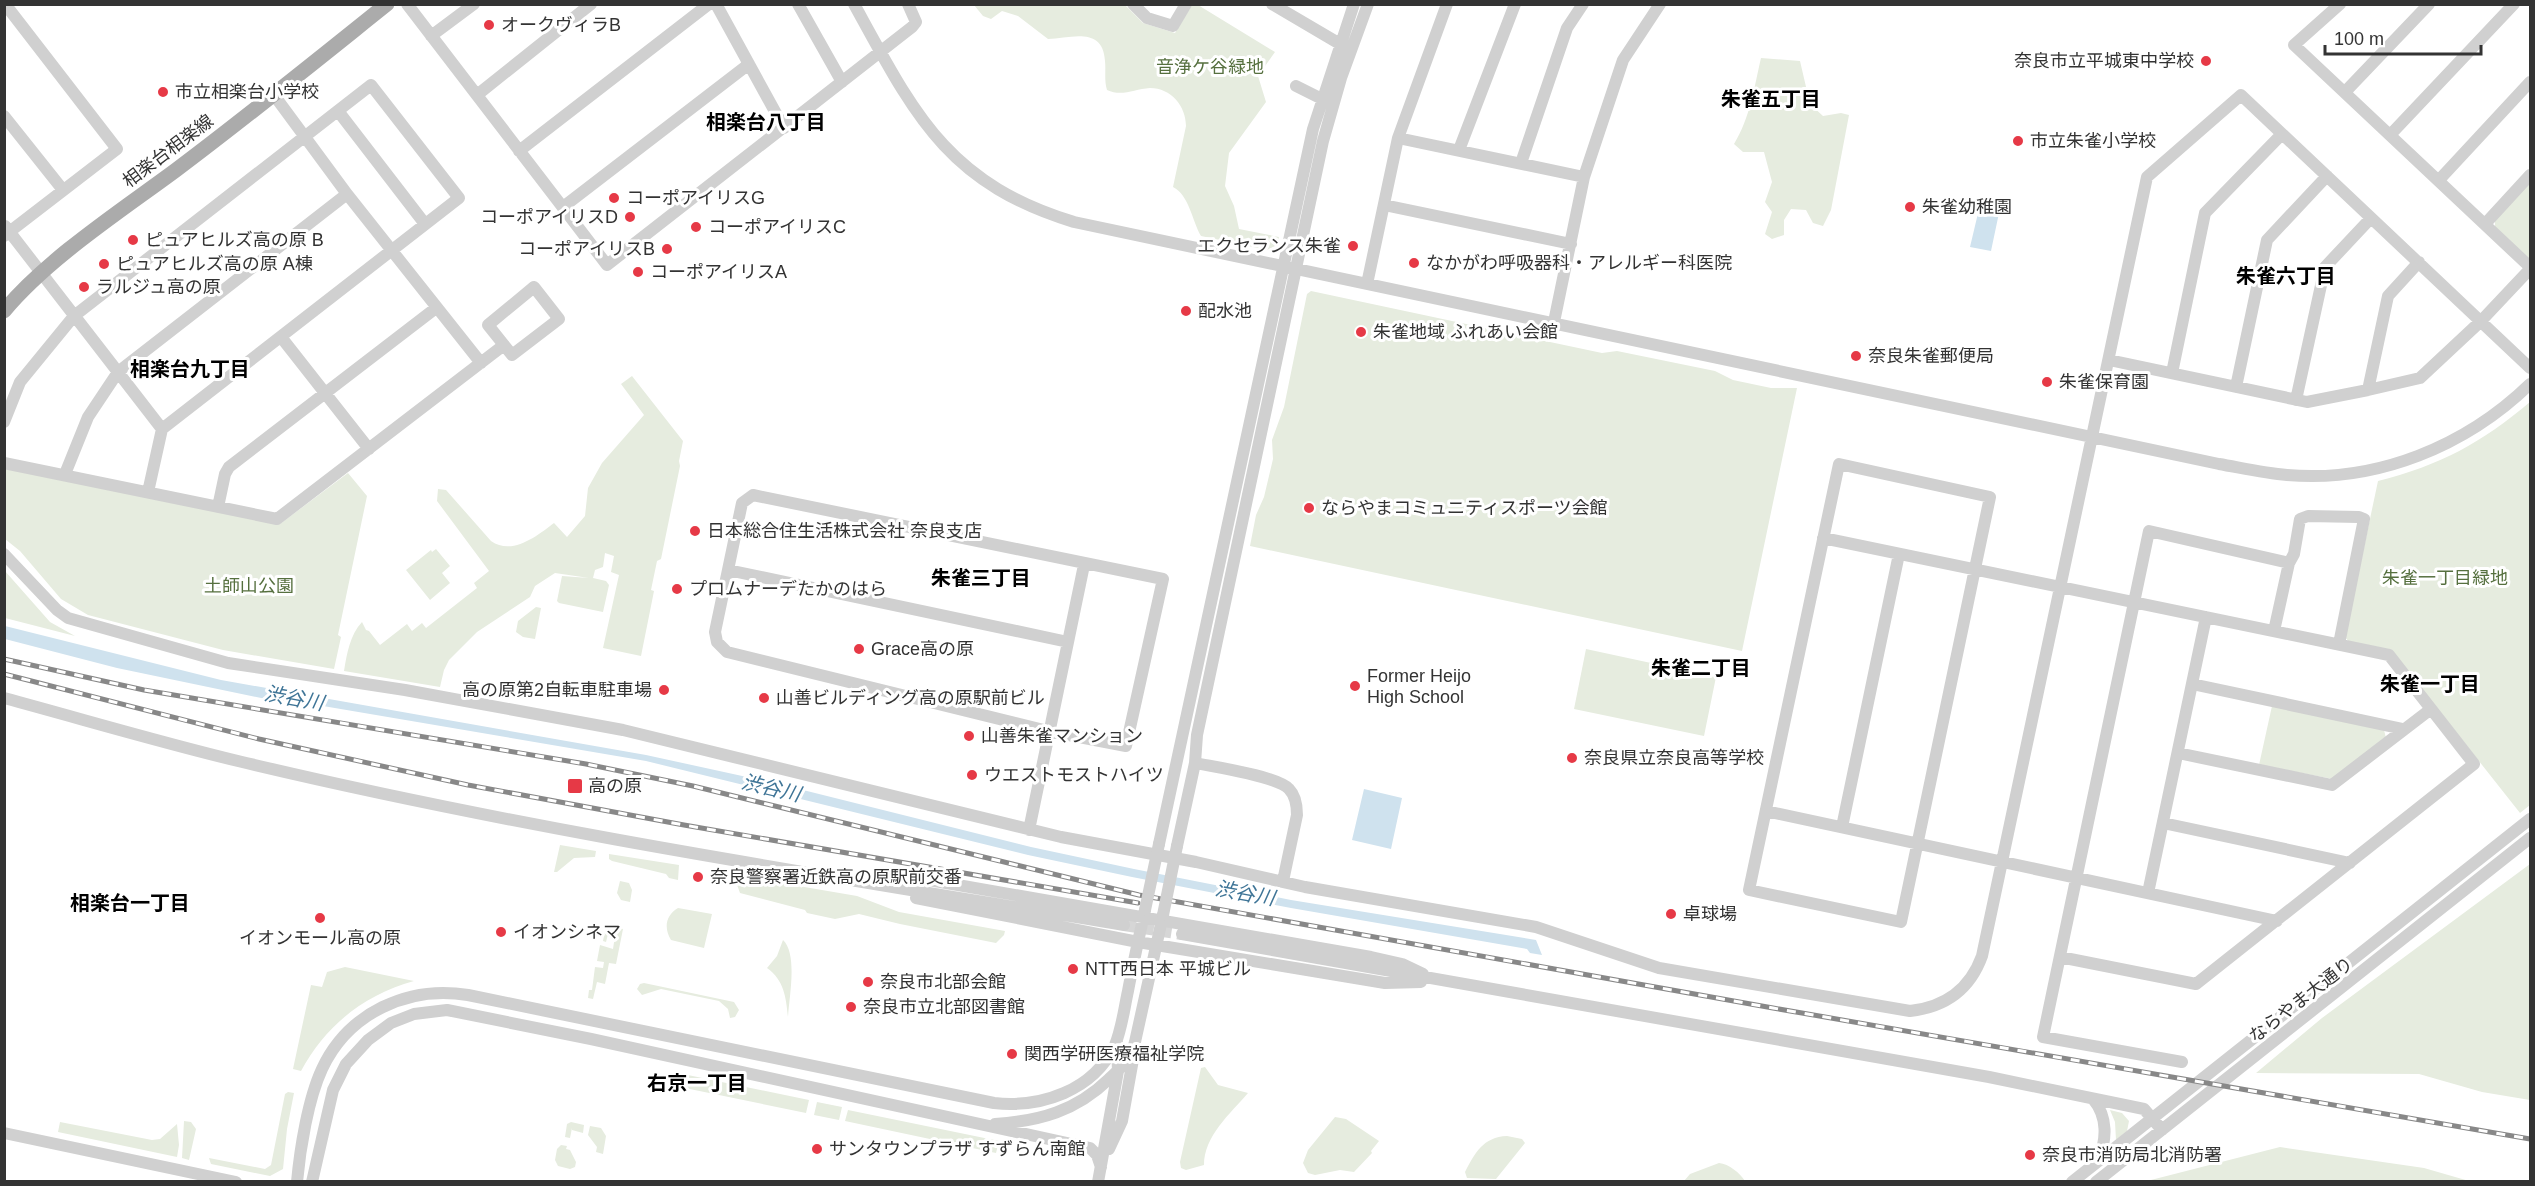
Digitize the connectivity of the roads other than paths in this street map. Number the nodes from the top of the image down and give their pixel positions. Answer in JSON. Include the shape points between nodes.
{"nodes":[{"id":1,"x":5,"y":4,"type":"edge"},
{"id":2,"x":387,"y":4,"type":"edge"},
{"id":3,"x":407,"y":4,"type":"edge"},
{"id":4,"x":474,"y":4,"type":"edge"},
{"id":5,"x":591,"y":4,"type":"edge"},
{"id":6,"x":709,"y":4,"type":"edge"},
{"id":7,"x":716,"y":4,"type":"edge"},
{"id":8,"x":798,"y":4,"type":"edge"},
{"id":9,"x":854,"y":4,"type":"edge"},
{"id":10,"x":908,"y":4,"type":"edge"},
{"id":11,"x":1133,"y":4,"type":"edge"},
{"id":12,"x":1186,"y":4,"type":"edge"},
{"id":13,"x":1272,"y":4,"type":"edge"},
{"id":14,"x":1354,"y":4,"type":"edge"},
{"id":15,"x":1368,"y":4,"type":"edge"},
{"id":16,"x":1447,"y":4,"type":"edge"},
{"id":17,"x":1515,"y":4,"type":"edge"},
{"id":18,"x":1583,"y":4,"type":"edge"},
{"id":19,"x":1660,"y":4,"type":"edge"},
{"id":20,"x":2340,"y":4,"type":"edge"},
{"id":21,"x":2429,"y":4,"type":"edge"},
{"id":22,"x":2514,"y":4,"type":"edge"},
{"id":23,"x":431,"y":36,"type":"junction"},
{"id":24,"x":1340,"y":44,"type":"junction"},
{"id":25,"x":881,"y":53,"type":"junction"},
{"id":26,"x":749,"y":64,"type":"junction"},
{"id":27,"x":842,"y":82,"type":"junction"},
{"id":28,"x":2530,"y":82,"type":"edge"},
{"id":29,"x":1296,"y":86,"type":"dead end"},
{"id":30,"x":2345,"y":92,"type":"junction"},
{"id":31,"x":274,"y":95,"type":"junction"},
{"id":32,"x":477,"y":95,"type":"junction"},
{"id":33,"x":1322,"y":99,"type":"junction"},
{"id":34,"x":338,"y":111,"type":"junction"},
{"id":35,"x":4,"y":116,"type":"edge"},
{"id":36,"x":784,"y":128,"type":"junction"},
{"id":37,"x":2282,"y":134,"type":"junction"},
{"id":38,"x":2391,"y":134,"type":"junction"},
{"id":39,"x":306,"y":136,"type":"junction"},
{"id":40,"x":1398,"y":138,"type":"junction"},
{"id":41,"x":1459,"y":150,"type":"junction"},
{"id":42,"x":519,"y":151,"type":"junction"},
{"id":43,"x":1521,"y":164,"type":"junction"},
{"id":44,"x":2530,"y":175,"type":"edge"},
{"id":45,"x":2327,"y":176,"type":"junction"},
{"id":46,"x":1584,"y":177,"type":"junction"},
{"id":47,"x":2439,"y":180,"type":"junction"},
{"id":48,"x":63,"y":190,"type":"junction"},
{"id":49,"x":347,"y":194,"type":"junction"},
{"id":50,"x":1384,"y":205,"type":"junction"},
{"id":51,"x":563,"y":207,"type":"junction"},
{"id":52,"x":2371,"y":218,"type":"junction"},
{"id":53,"x":425,"y":224,"type":"junction"},
{"id":54,"x":2485,"y":224,"type":"junction"},
{"id":55,"x":6,"y":231,"type":"edge"},
{"id":56,"x":1571,"y":244,"type":"junction"},
{"id":57,"x":392,"y":250,"type":"junction"},
{"id":58,"x":2419,"y":262,"type":"junction"},
{"id":59,"x":1289,"y":268,"type":"junction"},
{"id":60,"x":2530,"y":268,"type":"edge"},
{"id":61,"x":41,"y":274,"type":"junction"},
{"id":62,"x":1367,"y":284,"type":"junction"},
{"id":63,"x":436,"y":308,"type":"junction"},
{"id":64,"x":4,"y":311,"type":"edge"},
{"id":65,"x":74,"y":316,"type":"junction"},
{"id":66,"x":2481,"y":321,"type":"junction"},
{"id":67,"x":1554,"y":322,"type":"junction"},
{"id":68,"x":281,"y":337,"type":"junction"},
{"id":69,"x":504,"y":345,"type":"junction"},
{"id":70,"x":2109,"y":360,"type":"junction"},
{"id":71,"x":481,"y":363,"type":"junction"},
{"id":72,"x":2530,"y":368,"type":"edge"},
{"id":73,"x":118,"y":372,"type":"junction"},
{"id":74,"x":2172,"y":373,"type":"junction"},
{"id":75,"x":2530,"y":384,"type":"edge"},
{"id":76,"x":2236,"y":387,"type":"junction"},
{"id":77,"x":2368,"y":390,"type":"junction"},
{"id":78,"x":325,"y":392,"type":"junction"},
{"id":79,"x":2296,"y":400,"type":"junction"},
{"id":80,"x":4,"y":422,"type":"edge"},
{"id":81,"x":162,"y":429,"type":"junction"},
{"id":82,"x":2092,"y":437,"type":"junction"},
{"id":83,"x":369,"y":449,"type":"junction"},
{"id":84,"x":4,"y":463,"type":"edge"},
{"id":85,"x":65,"y":474,"type":"junction"},
{"id":86,"x":148,"y":492,"type":"junction"},
{"id":87,"x":218,"y":507,"type":"junction"},
{"id":88,"x":1823,"y":538,"type":"junction"},
{"id":89,"x":4,"y":554,"type":"edge"},
{"id":90,"x":1899,"y":554,"type":"junction"},
{"id":91,"x":2289,"y":563,"type":"junction"},
{"id":92,"x":1084,"y":565,"type":"junction"},
{"id":93,"x":728,"y":570,"type":"junction"},
{"id":94,"x":1976,"y":570,"type":"junction"},
{"id":95,"x":2059,"y":587,"type":"junction"},
{"id":96,"x":2134,"y":604,"type":"junction"},
{"id":97,"x":2206,"y":617,"type":"junction"},
{"id":98,"x":2274,"y":631,"type":"junction"},
{"id":99,"x":1068,"y":642,"type":"junction"},
{"id":100,"x":2339,"y":644,"type":"junction"},
{"id":101,"x":2192,"y":684,"type":"junction"},
{"id":102,"x":4,"y":698,"type":"edge"},
{"id":103,"x":2431,"y":709,"type":"junction"},
{"id":104,"x":2403,"y":729,"type":"junction"},
{"id":105,"x":1048,"y":731,"type":"junction"},
{"id":106,"x":2178,"y":753,"type":"junction"},
{"id":107,"x":1195,"y":763,"type":"junction"},
{"id":108,"x":1766,"y":811,"type":"junction"},
{"id":109,"x":2530,"y":819,"type":"edge"},
{"id":110,"x":2163,"y":822,"type":"junction"},
{"id":111,"x":1842,"y":827,"type":"junction"},
{"id":112,"x":1029,"y":830,"type":"junction"},
{"id":113,"x":2530,"y":838,"type":"edge"},
{"id":114,"x":1918,"y":843,"type":"junction"},
{"id":115,"x":2002,"y":861,"type":"junction"},
{"id":116,"x":2350,"y":863,"type":"junction"},
{"id":117,"x":2076,"y":878,"type":"junction"},
{"id":118,"x":858,"y":881,"type":"junction"},
{"id":119,"x":1283,"y":881,"type":"junction"},
{"id":120,"x":2148,"y":893,"type":"junction"},
{"id":121,"x":1144,"y":914,"type":"junction"},
{"id":122,"x":1162,"y":918,"type":"junction"},
{"id":123,"x":2277,"y":921,"type":"junction"},
{"id":124,"x":1124,"y":924,"type":"tunnel mouth"},
{"id":125,"x":1182,"y":934,"type":"tunnel mouth"},
{"id":126,"x":1138,"y":942,"type":"junction"},
{"id":127,"x":1157,"y":944,"type":"junction"},
{"id":128,"x":2060,"y":957,"type":"junction"},
{"id":129,"x":1434,"y":980,"type":"junction"},
{"id":130,"x":1117,"y":1038,"type":"junction"},
{"id":131,"x":1135,"y":1042,"type":"junction"},
{"id":132,"x":2182,"y":1062,"type":"dead end"},
{"id":133,"x":1118,"y":1071,"type":"junction"},
{"id":134,"x":1095,"y":1072,"type":"junction"},
{"id":135,"x":1127,"y":1092,"type":"junction"},
{"id":136,"x":2093,"y":1099,"type":"junction"},
{"id":137,"x":2153,"y":1118,"type":"junction"},
{"id":138,"x":982,"y":1124,"type":"junction"},
{"id":139,"x":2162,"y":1130,"type":"junction"},
{"id":140,"x":4,"y":1133,"type":"edge"},
{"id":141,"x":2097,"y":1161,"type":"junction"},
{"id":142,"x":1101,"y":1167,"type":"junction"},
{"id":143,"x":236,"y":1182,"type":"edge"},
{"id":144,"x":297,"y":1182,"type":"edge"},
{"id":145,"x":312,"y":1182,"type":"edge"},
{"id":146,"x":1098,"y":1182,"type":"edge"},
{"id":147,"x":2072,"y":1182,"type":"edge"},
{"id":148,"x":2096,"y":1182,"type":"edge"}],
"edges":[{"from":1,"to":48,"type":"street","via":[[117,149]]},
{"from":2,"to":31,"type":"main road","name":"相楽台相楽線"},
{"from":3,"to":23,"type":"street"},
{"from":4,"to":23,"type":"street"},
{"from":5,"to":32,"type":"street"},
{"from":6,"to":42,"type":"street"},
{"from":7,"to":26,"type":"street"},
{"from":8,"to":27,"type":"street"},
{"from":9,"to":25,"type":"street"},
{"from":10,"to":25,"type":"street","via":[[916,22]]},
{"from":11,"to":12,"type":"street","via":[[1147,18],[1173,26]]},
{"from":13,"to":24,"type":"street"},
{"from":14,"to":24,"type":"street"},
{"from":15,"to":59,"type":"street","via":[[1341,78]]},
{"from":16,"to":40,"type":"street"},
{"from":17,"to":41,"type":"street"},
{"from":18,"to":43,"type":"street","via":[[1567,28]]},
{"from":19,"to":46,"type":"street","via":[[1623,60]]},
{"from":20,"to":30,"type":"street","via":[[2294,45]]},
{"from":21,"to":30,"type":"street"},
{"from":22,"to":38,"type":"street"},
{"from":23,"to":32,"type":"street"},
{"from":24,"to":33,"type":"street"},
{"from":25,"to":27,"type":"street"},
{"from":25,"to":59,"type":"street","via":[[927,127],[956,159],[1016,200],[1074,222]]},
{"from":26,"to":36,"type":"street"},
{"from":26,"to":51,"type":"street"},
{"from":27,"to":36,"type":"street"},
{"from":28,"to":47,"type":"street"},
{"from":29,"to":33,"type":"street"},
{"from":30,"to":38,"type":"street"},
{"from":31,"to":39,"type":"street"},
{"from":31,"to":61,"type":"main road","name":"相楽台相楽線"},
{"from":32,"to":42,"type":"street"},
{"from":33,"to":59,"type":"street","via":[[1307,156]]},
{"from":34,"to":39,"type":"street"},
{"from":34,"to":53,"type":"street"},
{"from":34,"to":53,"type":"street","via":[[371,85],[459,198]]},
{"from":35,"to":48,"type":"street"},
{"from":36,"to":51,"type":"street","via":[[607,265]]},
{"from":37,"to":45,"type":"street"},
{"from":37,"to":70,"type":"street","via":[[2241,95],[2146,177]]},
{"from":37,"to":74,"type":"street","via":[[2205,213]]},
{"from":38,"to":47,"type":"street"},
{"from":39,"to":49,"type":"street"},
{"from":39,"to":65,"type":"street"},
{"from":40,"to":41,"type":"street"},
{"from":40,"to":50,"type":"street"},
{"from":41,"to":43,"type":"street"},
{"from":42,"to":51,"type":"street"},
{"from":43,"to":46,"type":"street"},
{"from":44,"to":54,"type":"street"},
{"from":45,"to":52,"type":"street"},
{"from":45,"to":76,"type":"street","via":[[2266,240]]},
{"from":46,"to":56,"type":"street"},
{"from":47,"to":54,"type":"street"},
{"from":48,"to":55,"type":"street"},
{"from":49,"to":57,"type":"street"},
{"from":49,"to":73,"type":"street"},
{"from":50,"to":56,"type":"street"},
{"from":50,"to":62,"type":"street"},
{"from":52,"to":58,"type":"street"},
{"from":52,"to":79,"type":"street","via":[[2325,267]]},
{"from":53,"to":57,"type":"street"},
{"from":54,"to":60,"type":"street"},
{"from":55,"to":61,"type":"street"},
{"from":56,"to":67,"type":"street"},
{"from":57,"to":63,"type":"street"},
{"from":57,"to":68,"type":"street"},
{"from":58,"to":66,"type":"street"},
{"from":58,"to":77,"type":"street","via":[[2388,296]]},
{"from":59,"to":62,"type":"street"},
{"from":59,"to":107,"type":"street"},
{"from":59,"to":121,"type":"street","bridge":true},
{"from":60,"to":66,"type":"street"},
{"from":61,"to":64,"type":"main road","name":"相楽台相楽線"},
{"from":61,"to":65,"type":"street"},
{"from":62,"to":67,"type":"street"},
{"from":63,"to":71,"type":"street"},
{"from":63,"to":78,"type":"street"},
{"from":65,"to":73,"type":"street"},
{"from":65,"to":80,"type":"street","via":[[20,382]]},
{"from":66,"to":72,"type":"street"},
{"from":66,"to":77,"type":"street","via":[[2420,378]]},
{"from":67,"to":82,"type":"street"},
{"from":68,"to":78,"type":"street"},
{"from":68,"to":81,"type":"street"},
{"from":69,"to":69,"type":"street","via":[[512,355],[559,319],[534,287],[488,325]]},
{"from":69,"to":71,"type":"street"},
{"from":70,"to":74,"type":"street"},
{"from":70,"to":82,"type":"street"},
{"from":71,"to":83,"type":"street"},
{"from":73,"to":81,"type":"street"},
{"from":73,"to":85,"type":"street","via":[[88,417]]},
{"from":74,"to":76,"type":"street"},
{"from":75,"to":82,"type":"street","via":[[2492,417],[2442,446],[2395,464],[2340,474],[2272,473]]},
{"from":76,"to":79,"type":"street"},
{"from":77,"to":79,"type":"street","via":[[2307,402]]},
{"from":78,"to":83,"type":"street"},
{"from":78,"to":87,"type":"street","via":[[227,470]]},
{"from":81,"to":86,"type":"street"},
{"from":82,"to":95,"type":"street"},
{"from":83,"to":87,"type":"street","via":[[277,519]]},
{"from":84,"to":85,"type":"street"},
{"from":85,"to":86,"type":"street"},
{"from":86,"to":87,"type":"street"},
{"from":88,"to":90,"type":"street"},
{"from":88,"to":94,"type":"street","via":[[1839,464],[1990,496]]},
{"from":88,"to":108,"type":"street"},
{"from":89,"to":112,"type":"street","via":[[57,610],[82,624],[228,663],[623,730]]},
{"from":90,"to":94,"type":"street"},
{"from":90,"to":111,"type":"street"},
{"from":91,"to":96,"type":"street","via":[[2149,531]]},
{"from":91,"to":98,"type":"street"},
{"from":91,"to":100,"type":"street","via":[[2300,519],[2364,519]]},
{"from":92,"to":93,"type":"street","via":[[753,495],[742,503]]},
{"from":92,"to":99,"type":"street"},
{"from":92,"to":105,"type":"street","via":[[1163,579],[1126,746]]},
{"from":93,"to":99,"type":"street"},
{"from":93,"to":105,"type":"street","via":[[715,632],[717,642],[727,652]]},
{"from":94,"to":95,"type":"street"},
{"from":94,"to":114,"type":"street"},
{"from":95,"to":96,"type":"street"},
{"from":95,"to":115,"type":"street"},
{"from":96,"to":97,"type":"street"},
{"from":96,"to":117,"type":"street"},
{"from":97,"to":98,"type":"street"},
{"from":97,"to":101,"type":"street"},
{"from":98,"to":100,"type":"street"},
{"from":99,"to":105,"type":"street"},
{"from":100,"to":103,"type":"street","via":[[2389,656]]},
{"from":101,"to":104,"type":"street"},
{"from":101,"to":106,"type":"street"},
{"from":102,"to":118,"type":"street","via":[[237,760],[491,815]]},
{"from":103,"to":104,"type":"street"},
{"from":103,"to":116,"type":"street","via":[[2474,764]]},
{"from":104,"to":106,"type":"street","via":[[2332,785]]},
{"from":105,"to":112,"type":"street"},
{"from":106,"to":110,"type":"street"},
{"from":107,"to":119,"type":"street","via":[[1277,781],[1289,789],[1297,815]]},
{"from":107,"to":122,"type":"street","bridge":true},
{"from":108,"to":111,"type":"street"},
{"from":108,"to":114,"type":"street","via":[[1749,890],[1901,922]]},
{"from":109,"to":137,"type":"street","name":"ならやま大通り"},
{"from":110,"to":116,"type":"street"},
{"from":110,"to":120,"type":"street"},
{"from":111,"to":114,"type":"street"},
{"from":112,"to":119,"type":"street"},
{"from":113,"to":139,"type":"street","name":"ならやま大通り"},
{"from":114,"to":115,"type":"street"},
{"from":115,"to":117,"type":"street"},
{"from":115,"to":119,"type":"street","via":[[1982,956],[1973,977],[1943,1002],[1910,1011],[1659,968],[1548,930]]},
{"from":116,"to":123,"type":"street"},
{"from":117,"to":120,"type":"street"},
{"from":117,"to":128,"type":"street"},
{"from":118,"to":121,"type":"street","via":[[928,880]]},
{"from":118,"to":124,"type":"street"},
{"from":118,"to":126,"type":"street","via":[[919,899]]},
{"from":120,"to":123,"type":"street"},
{"from":121,"to":122,"type":"street"},
{"from":121,"to":126,"type":"street"},
{"from":122,"to":127,"type":"street"},
{"from":122,"to":129,"type":"street","via":[[1402,964]]},
{"from":123,"to":128,"type":"street","via":[[2196,984]]},
{"from":125,"to":129,"type":"street"},
{"from":126,"to":127,"type":"street"},
{"from":126,"to":130,"type":"street"},
{"from":127,"to":129,"type":"street","via":[[1384,983]]},
{"from":127,"to":131,"type":"street"},
{"from":128,"to":132,"type":"street","via":[[2043,1037]]},
{"from":129,"to":136,"type":"street","via":[[1770,1037]]},
{"from":130,"to":133,"type":"street"},
{"from":130,"to":134,"type":"street"},
{"from":131,"to":133,"type":"street","via":[[1131,1055]]},
{"from":131,"to":135,"type":"street"},
{"from":133,"to":134,"type":"street","via":[[1107,1068]]},
{"from":133,"to":135,"type":"street"},
{"from":133,"to":138,"type":"street","via":[[1081,1102],[1056,1114]]},
{"from":133,"to":142,"type":"street"},
{"from":134,"to":144,"type":"street","via":[[1076,1087],[1045,1101],[994,1103],[468,995],[424,993],[368,1015],[331,1053],[313,1094]]},
{"from":135,"to":142,"type":"street","via":[[1122,1121]]},
{"from":136,"to":137,"type":"street","via":[[2144,1109]]},
{"from":136,"to":141,"type":"street","via":[[2100,1107],[2105,1130],[2104,1147]]},
{"from":137,"to":139,"type":"street"},
{"from":137,"to":141,"type":"street","name":"ならやま大通り"},
{"from":138,"to":142,"type":"street","via":[[1089,1148],[1097,1155]]},
{"from":138,"to":145,"type":"street","via":[[459,1012],[424,1012],[382,1029],[346,1064],[333,1089]]},
{"from":139,"to":148,"type":"street","name":"ならやま大通り"},
{"from":140,"to":143,"type":"street"},
{"from":141,"to":147,"type":"street","name":"ならやま大通り"},
{"from":142,"to":146,"type":"street"}]}
